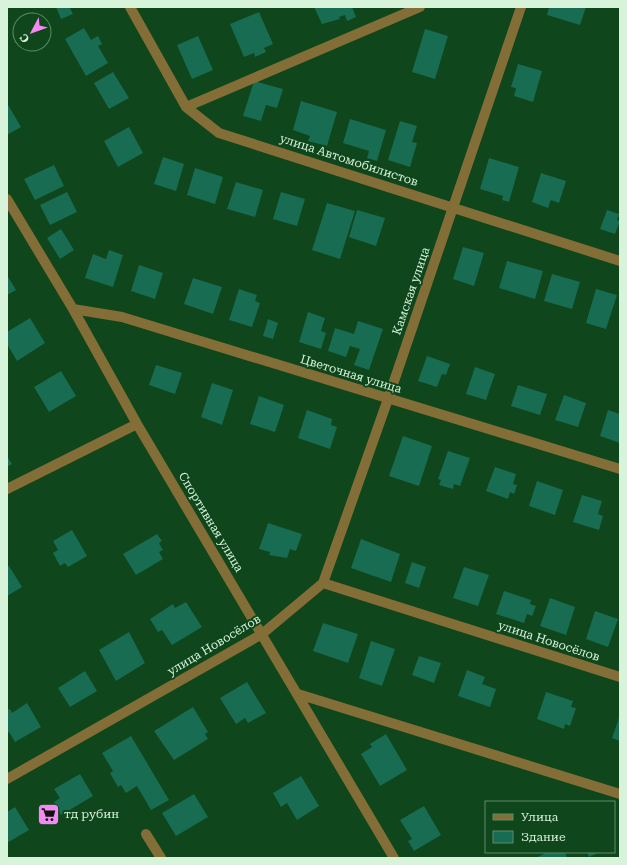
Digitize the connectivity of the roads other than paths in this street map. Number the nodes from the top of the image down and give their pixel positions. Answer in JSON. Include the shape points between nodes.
{"nodes":[{"id":1,"x":130,"y":7,"type":"edge"},
{"id":2,"x":420,"y":7,"type":"edge"},
{"id":3,"x":521,"y":7,"type":"edge"},
{"id":4,"x":186,"y":107,"type":"junction"},
{"id":5,"x":7,"y":199,"type":"edge"},
{"id":6,"x":454,"y":207,"type":"junction"},
{"id":7,"x":620,"y":261,"type":"edge"},
{"id":8,"x":73,"y":309,"type":"junction"},
{"id":9,"x":388,"y":399,"type":"junction"},
{"id":10,"x":137,"y":424,"type":"junction"},
{"id":11,"x":620,"y":469,"type":"edge"},
{"id":12,"x":7,"y":490,"type":"edge"},
{"id":13,"x":323,"y":583,"type":"junction"},
{"id":14,"x":262,"y":634,"type":"junction"},
{"id":15,"x":620,"y":677,"type":"edge"},
{"id":16,"x":298,"y":694,"type":"junction"},
{"id":17,"x":7,"y":779,"type":"edge"},
{"id":18,"x":620,"y":794,"type":"edge"},
{"id":19,"x":146,"y":834,"type":"dead end"},
{"id":20,"x":161,"y":858,"type":"edge"},
{"id":21,"x":394,"y":858,"type":"edge"}],
"edges":[{"from":1,"to":4,"type":"street","name":"улица Автомобилистов"},
{"from":2,"to":4,"type":"street"},
{"from":3,"to":6,"type":"street","name":"Камская улица"},
{"from":4,"to":6,"type":"street","name":"улица Автомобилистов","via":[[219,133]]},
{"from":5,"to":8,"type":"street","name":"Спортивная улица"},
{"from":6,"to":7,"type":"street","name":"улица Автомобилистов"},
{"from":6,"to":9,"type":"street","name":"Камская улица"},
{"from":8,"to":9,"type":"street","name":"Цветочная улица","via":[[122,317]]},
{"from":8,"to":10,"type":"street","name":"Спортивная улица"},
{"from":9,"to":11,"type":"street","name":"Цветочная улица"},
{"from":9,"to":13,"type":"street","name":"Камская улица"},
{"from":10,"to":12,"type":"street"},
{"from":10,"to":14,"type":"street","name":"Спортивная улица"},
{"from":13,"to":14,"type":"street","name":"улица Новосёлов"},
{"from":13,"to":15,"type":"street","name":"улица Новосёлов"},
{"from":14,"to":16,"type":"street","name":"Спортивная улица"},
{"from":14,"to":17,"type":"street","name":"улица Новосёлов"},
{"from":16,"to":18,"type":"street"},
{"from":16,"to":21,"type":"street","name":"Спортивная улица"},
{"from":19,"to":20,"type":"street"}]}
